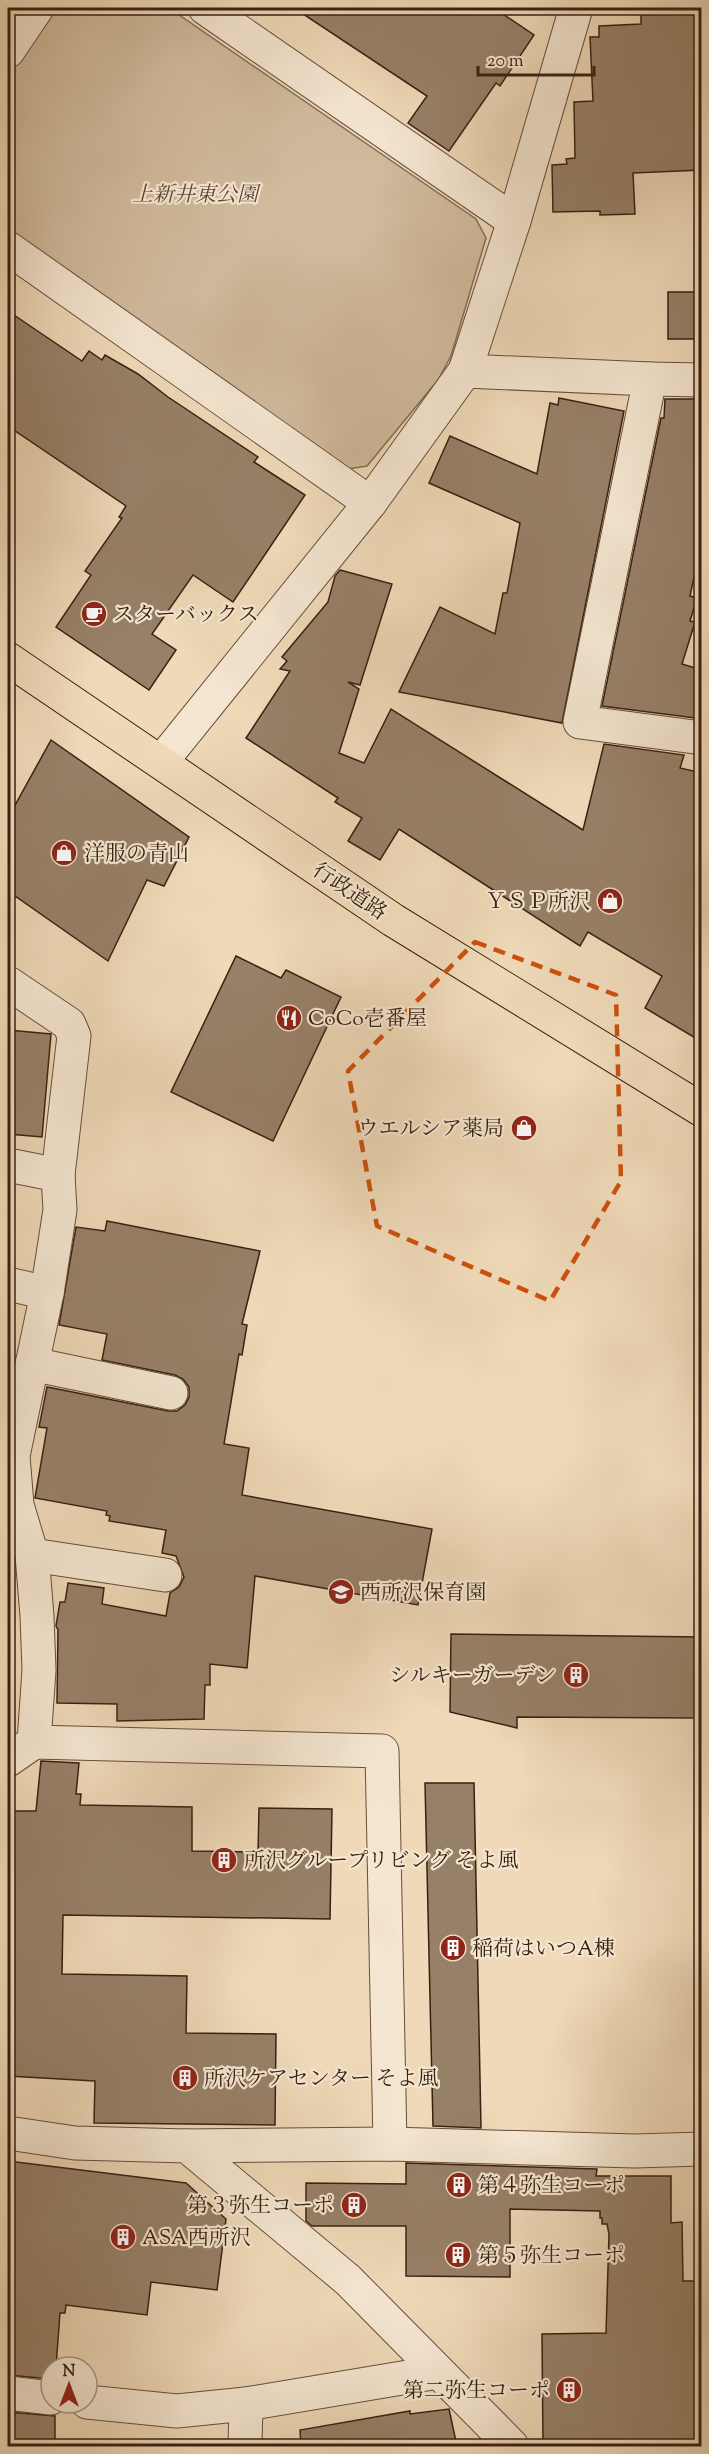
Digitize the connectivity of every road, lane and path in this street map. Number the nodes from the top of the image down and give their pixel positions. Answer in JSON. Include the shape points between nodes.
{"nodes":[{"id":1,"x":37,"y":8,"type":"edge"},
{"id":2,"x":205,"y":8,"type":"edge"},
{"id":3,"x":576,"y":8,"type":"edge"},
{"id":4,"x":8,"y":51,"type":"edge"},
{"id":5,"x":514,"y":220,"type":"junction"},
{"id":6,"x":8,"y":248,"type":"edge"},
{"id":7,"x":465,"y":371,"type":"junction"},
{"id":8,"x":650,"y":379,"type":"junction"},
{"id":9,"x":702,"y":380,"type":"edge"},
{"id":10,"x":369,"y":502,"type":"junction"},
{"id":11,"x":8,"y":658,"type":"edge"},
{"id":12,"x":702,"y":738,"type":"edge"},
{"id":13,"x":161,"y":762,"type":"junction"},
{"id":14,"x":8,"y":983,"type":"edge"},
{"id":15,"x":702,"y":1110,"type":"edge"},
{"id":16,"x":8,"y":1165,"type":"edge"},
{"id":17,"x":58,"y":1175,"type":"junction"},
{"id":18,"x":8,"y":1284,"type":"edge"},
{"id":19,"x":47,"y":1293,"type":"junction"},
{"id":20,"x":33,"y":1364,"type":"junction"},
{"id":21,"x":171,"y":1393,"type":"dead end"},
{"id":22,"x":33,"y":1555,"type":"junction"},
{"id":23,"x":165,"y":1575,"type":"dead end"},
{"id":24,"x":34,"y":1742,"type":"junction"},
{"id":25,"x":8,"y":1760,"type":"edge"},
{"id":26,"x":8,"y":2133,"type":"edge"},
{"id":27,"x":390,"y":2144,"type":"junction"},
{"id":28,"x":187,"y":2146,"type":"junction"},
{"id":29,"x":702,"y":2149,"type":"edge"},
{"id":30,"x":438,"y":2372,"type":"junction"},
{"id":31,"x":8,"y":2393,"type":"edge"},
{"id":32,"x":39,"y":2397,"type":"edge"},
{"id":33,"x":99,"y":2403,"type":"edge"},
{"id":34,"x":246,"y":2404,"type":"junction"},
{"id":35,"x":245,"y":2446,"type":"edge"},
{"id":36,"x":511,"y":2446,"type":"edge"}],
"edges":[{"from":1,"to":4,"type":"street"},
{"from":2,"to":5,"type":"street"},
{"from":3,"to":5,"type":"street"},
{"from":5,"to":7,"type":"street"},
{"from":6,"to":10,"type":"street"},
{"from":7,"to":8,"type":"street"},
{"from":7,"to":10,"type":"street"},
{"from":8,"to":9,"type":"street"},
{"from":8,"to":12,"type":"street","via":[[580,722]]},
{"from":10,"to":13,"type":"street"},
{"from":11,"to":13,"type":"highway","name":"行政道路"},
{"from":13,"to":15,"type":"highway","name":"行政道路","via":[[393,920]]},
{"from":14,"to":17,"type":"street","via":[[69,1024],[74,1036]]},
{"from":16,"to":17,"type":"street"},
{"from":17,"to":19,"type":"street","via":[[60,1210]]},
{"from":18,"to":19,"type":"street"},
{"from":19,"to":20,"type":"street"},
{"from":20,"to":21,"type":"street"},
{"from":20,"to":22,"type":"street","via":[[13,1456],[17,1505]]},
{"from":22,"to":23,"type":"street"},
{"from":22,"to":24,"type":"street","via":[[39,1670]]},
{"from":24,"to":25,"type":"street"},
{"from":24,"to":27,"type":"street","via":[[382,1751]]},
{"from":26,"to":28,"type":"street","via":[[75,2143]]},
{"from":27,"to":28,"type":"street"},
{"from":27,"to":29,"type":"street","via":[[635,2151]]},
{"from":28,"to":30,"type":"street","via":[[348,2280]]},
{"from":30,"to":34,"type":"street"},
{"from":30,"to":36,"type":"street"},
{"from":31,"to":32,"type":"street"},
{"from":33,"to":34,"type":"street","via":[[177,2411]]},
{"from":34,"to":35,"type":"street"}]}
